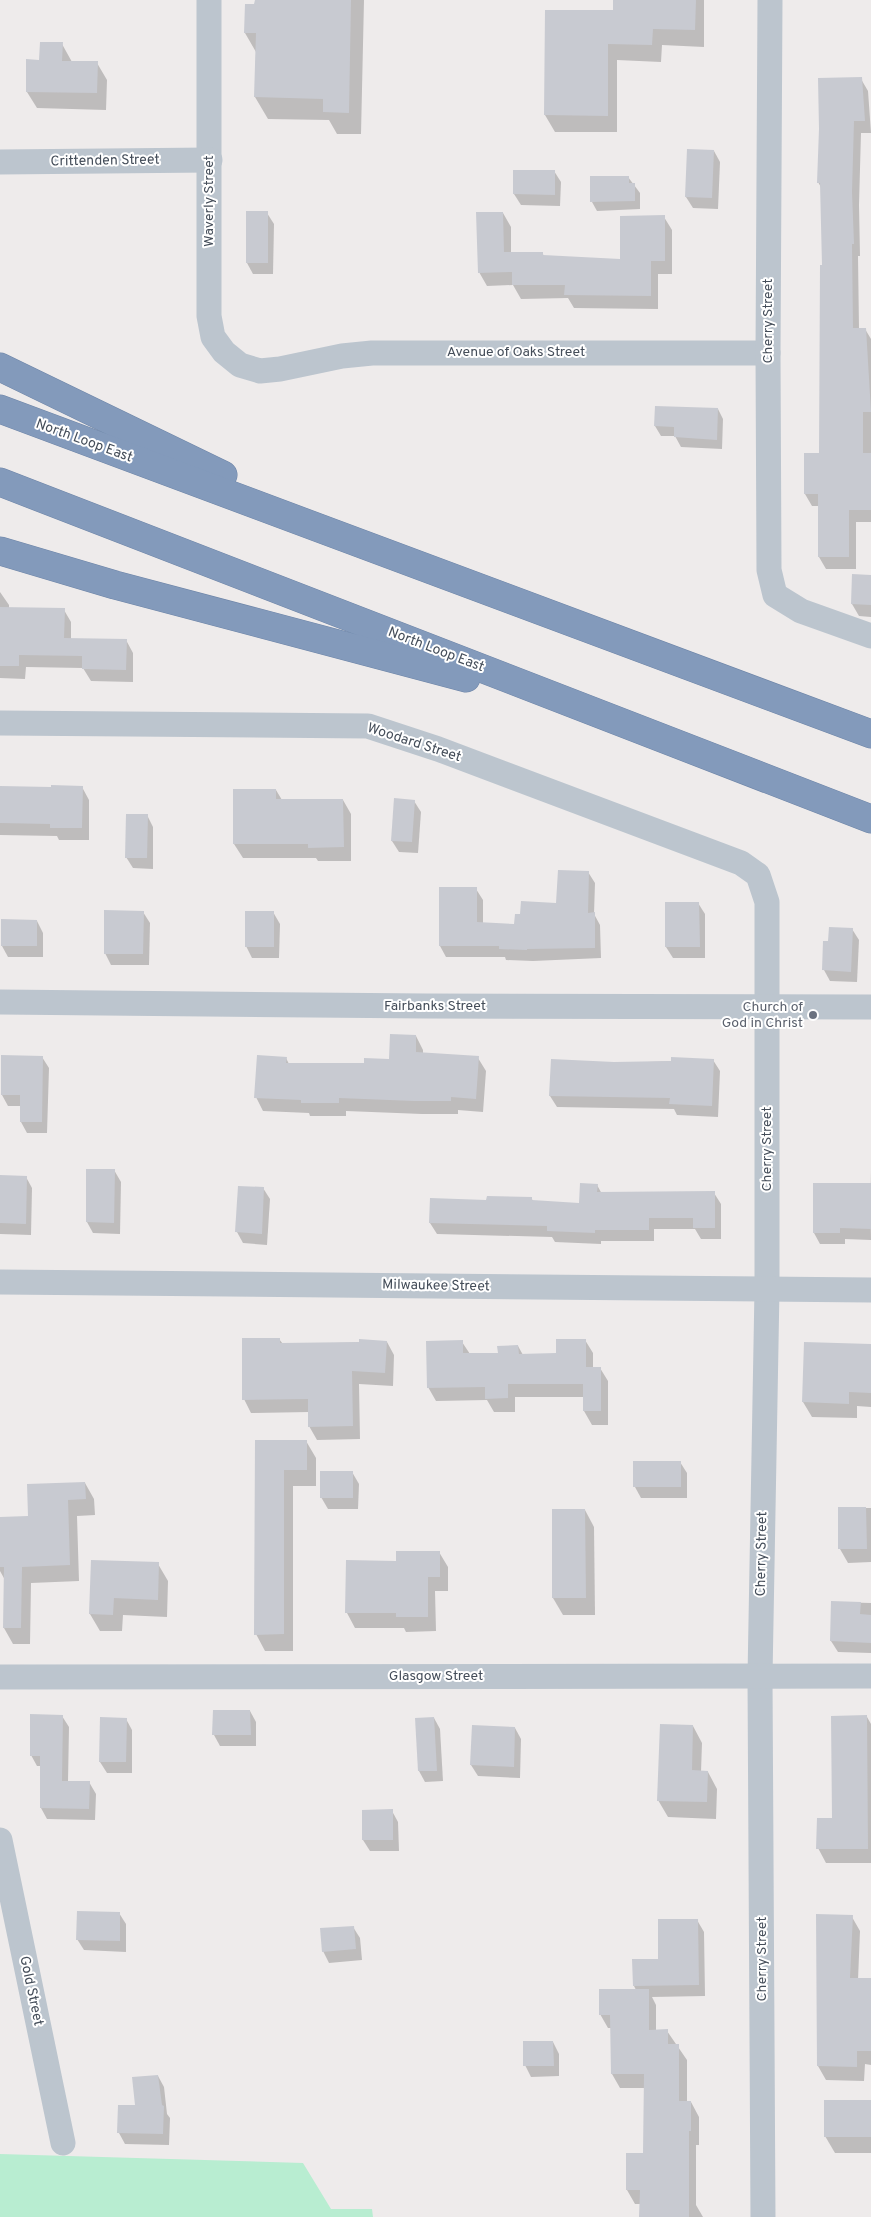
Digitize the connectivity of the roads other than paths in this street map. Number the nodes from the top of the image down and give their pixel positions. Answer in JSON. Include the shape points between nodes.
{"nodes":[{"id":1,"x":209,"y":0,"type":"edge"},
{"id":2,"x":770,"y":0,"type":"edge"},
{"id":3,"x":210,"y":160,"type":"junction"},
{"id":4,"x":0,"y":162,"type":"edge"},
{"id":5,"x":768,"y":353,"type":"junction"},
{"id":6,"x":0,"y":367,"type":"edge"},
{"id":7,"x":265,"y":370,"type":"joint"},
{"id":8,"x":0,"y":409,"type":"edge"},
{"id":9,"x":0,"y":482,"type":"edge"},
{"id":10,"x":370,"y":547,"type":"junction"},
{"id":11,"x":0,"y":550,"type":"edge"},
{"id":12,"x":871,"y":636,"type":"edge"},
{"id":13,"x":602,"y":714,"type":"junction"},
{"id":14,"x":0,"y":724,"type":"edge"},
{"id":15,"x":871,"y":734,"type":"edge"},
{"id":16,"x":871,"y":819,"type":"edge"},
{"id":17,"x":764,"y":891,"type":"joint"},
{"id":18,"x":0,"y":1002,"type":"edge"},
{"id":19,"x":767,"y":1006,"type":"junction"},
{"id":20,"x":871,"y":1007,"type":"edge"},
{"id":21,"x":0,"y":1282,"type":"edge"},
{"id":22,"x":767,"y":1289,"type":"junction"},
{"id":23,"x":871,"y":1290,"type":"edge"},
{"id":24,"x":871,"y":1676,"type":"edge"},
{"id":25,"x":0,"y":1677,"type":"edge"},
{"id":26,"x":760,"y":1677,"type":"junction"},
{"id":27,"x":0,"y":1840,"type":"edge"},
{"id":28,"x":63,"y":2143,"type":"dead end"},
{"id":29,"x":763,"y":2217,"type":"edge"}],
"edges":[{"from":1,"to":3,"type":"street","name":"Waverly Street"},
{"from":2,"to":5,"type":"street","name":"Cherry Street"},
{"from":3,"to":4,"type":"street","name":"Crittenden Street"},
{"from":3,"to":7,"type":"street","name":"Waverly Street","via":[[209,316],[214,337],[224,352],[240,365]]},
{"from":5,"to":7,"type":"street","name":"Avenue of Oaks Street","via":[[372,353]]},
{"from":5,"to":12,"type":"street","name":"Cherry Street","via":[[769,570],[775,595],[801,611]]},
{"from":6,"to":10,"type":"highway"},
{"from":8,"to":10,"type":"highway","name":"North Loop East"},
{"from":9,"to":13,"type":"highway","name":"North Loop East"},
{"from":10,"to":15,"type":"highway","name":"North Loop East"},
{"from":11,"to":13,"type":"highway","via":[[115,586]]},
{"from":13,"to":16,"type":"highway","name":"North Loop East"},
{"from":14,"to":17,"type":"street","name":"Woodard Street","via":[[368,726],[438,749],[741,863],[758,875]]},
{"from":17,"to":19,"type":"street","name":"Cherry Street","via":[[767,902]]},
{"from":18,"to":19,"type":"street","name":"Fairbanks Street"},
{"from":19,"to":20,"type":"street","name":"Fairbanks Street"},
{"from":19,"to":22,"type":"street","name":"Cherry Street"},
{"from":21,"to":22,"type":"street","name":"Milwaukee Street"},
{"from":22,"to":23,"type":"street","name":"Milwaukee Street"},
{"from":22,"to":26,"type":"street","name":"Cherry Street"},
{"from":24,"to":26,"type":"street","name":"Glasgow Street"},
{"from":25,"to":26,"type":"street","name":"Glasgow Street"},
{"from":26,"to":29,"type":"street","name":"Cherry Street"},
{"from":27,"to":28,"type":"street","name":"Gold Street"}]}
